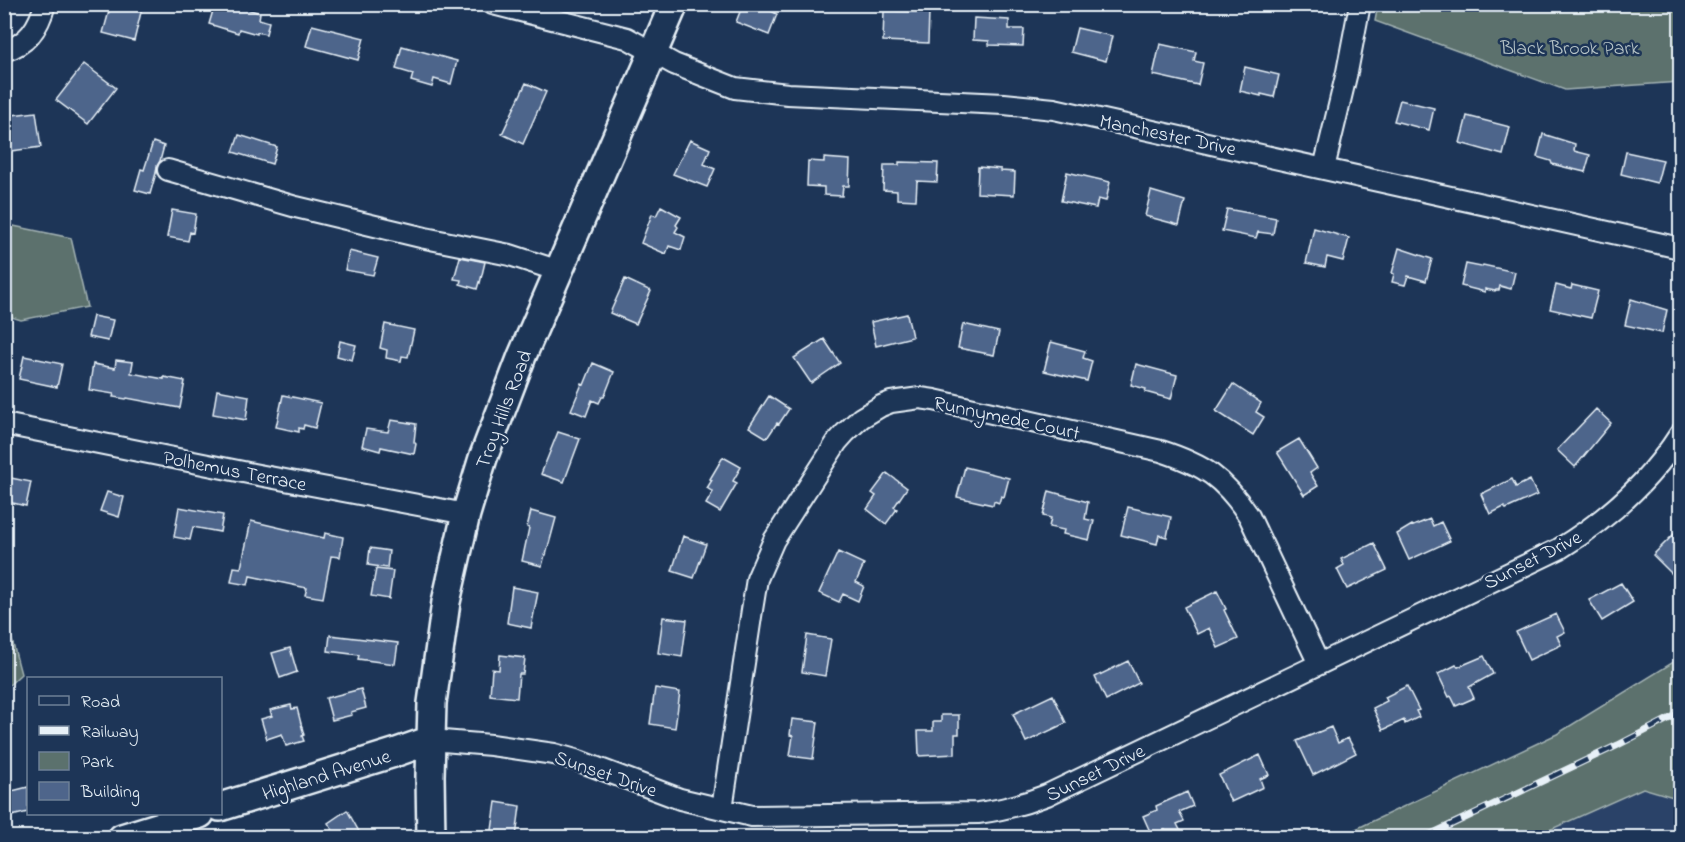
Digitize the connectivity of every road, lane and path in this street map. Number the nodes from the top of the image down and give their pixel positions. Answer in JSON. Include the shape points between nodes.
{"nodes":[{"id":1,"x":45,"y":4,"type":"edge"},
{"id":2,"x":493,"y":4,"type":"edge"},
{"id":3,"x":674,"y":4,"type":"edge"},
{"id":4,"x":1360,"y":4,"type":"edge"},
{"id":5,"x":4,"y":51,"type":"edge"},
{"id":6,"x":653,"y":53,"type":"junction"},
{"id":7,"x":1324,"y":168,"type":"junction"},
{"id":8,"x":168,"y":170,"type":"dead end"},
{"id":9,"x":1680,"y":248,"type":"edge"},
{"id":10,"x":559,"y":271,"type":"junction"},
{"id":11,"x":4,"y":424,"type":"edge"},
{"id":12,"x":1680,"y":434,"type":"edge"},
{"id":13,"x":466,"y":514,"type":"junction"},
{"id":14,"x":1319,"y":663,"type":"junction"},
{"id":15,"x":431,"y":740,"type":"junction"},
{"id":16,"x":222,"y":806,"type":"edge"},
{"id":17,"x":722,"y":809,"type":"junction"},
{"id":18,"x":194,"y":815,"type":"edge"},
{"id":19,"x":122,"y":837,"type":"edge"},
{"id":20,"x":431,"y":837,"type":"edge"}],
"edges":[{"from":1,"to":5,"type":"street","via":[[29,37]]},
{"from":2,"to":6,"type":"street","name":"Manchester Drive","via":[[627,38]]},
{"from":3,"to":6,"type":"main road","name":"Troy Hills Road"},
{"from":4,"to":7,"type":"street"},
{"from":6,"to":7,"type":"street","name":"Manchester Drive","via":[[735,88],[1054,109]]},
{"from":6,"to":10,"type":"main road","name":"Troy Hills Road"},
{"from":7,"to":9,"type":"street","name":"Manchester Drive"},
{"from":8,"to":10,"type":"street","via":[[296,207],[510,255]]},
{"from":10,"to":13,"type":"main road","name":"Troy Hills Road","via":[[522,356]]},
{"from":11,"to":13,"type":"street","name":"Polhemus Terrace"},
{"from":12,"to":14,"type":"street","name":"Sunset Drive","via":[[1647,479],[1588,531],[1559,549]]},
{"from":13,"to":15,"type":"main road","name":"Troy Hills Road","via":[[446,602],[432,703]]},
{"from":14,"to":17,"type":"street","name":"Sunset Drive","via":[[1022,805],[978,813],[788,816],[752,816]]},
{"from":14,"to":17,"type":"street","name":"Runnymede Court","via":[[1250,516],[1237,497],[1203,467],[1161,451],[934,399],[891,402],[861,418],[837,442],[765,558],[757,579]]},
{"from":15,"to":16,"type":"main road","name":"Highland Avenue"},
{"from":15,"to":17,"type":"street","name":"Sunset Drive","via":[[554,754],[680,799]]},
{"from":15,"to":20,"type":"main road","name":"Troy Hills Road"},
{"from":18,"to":19,"type":"main road"}]}
